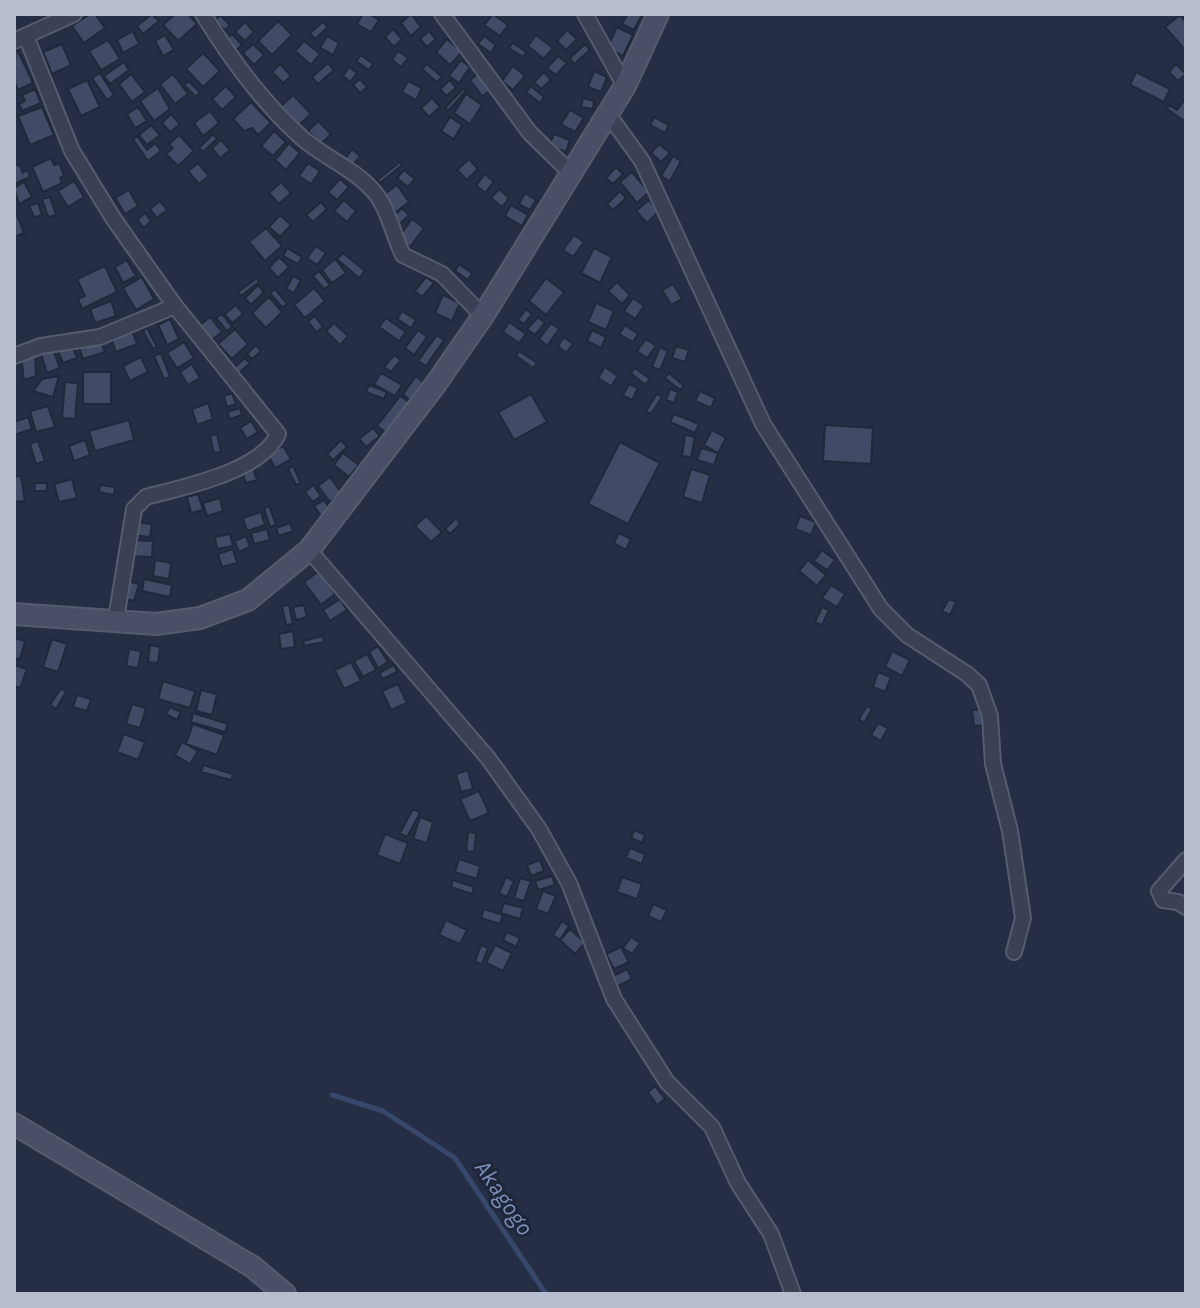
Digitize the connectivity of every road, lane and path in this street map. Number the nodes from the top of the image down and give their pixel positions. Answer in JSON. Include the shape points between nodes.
{"nodes":[{"id":1,"x":74,"y":14,"type":"edge"},
{"id":2,"x":203,"y":14,"type":"edge"},
{"id":3,"x":442,"y":14,"type":"edge"},
{"id":4,"x":585,"y":14,"type":"edge"},
{"id":5,"x":658,"y":14,"type":"edge"},
{"id":6,"x":20,"y":38,"type":"edge"},
{"id":7,"x":625,"y":86,"type":"junction"},
{"id":8,"x":608,"y":114,"type":"junction"},
{"id":9,"x":572,"y":174,"type":"junction"},
{"id":10,"x":175,"y":306,"type":"junction"},
{"id":11,"x":483,"y":316,"type":"junction"},
{"id":12,"x":14,"y":356,"type":"edge"},
{"id":13,"x":309,"y":550,"type":"junction"},
{"id":14,"x":14,"y":614,"type":"edge"},
{"id":15,"x":116,"y":619,"type":"junction"},
{"id":16,"x":1186,"y":860,"type":"edge"},
{"id":17,"x":1186,"y":907,"type":"edge"},
{"id":18,"x":1014,"y":952,"type":"dead end"},
{"id":19,"x":14,"y":1124,"type":"edge"},
{"id":20,"x":285,"y":1294,"type":"edge"},
{"id":21,"x":793,"y":1294,"type":"edge"}],
"edges":[{"from":1,"to":6,"type":"street"},
{"from":2,"to":11,"type":"street","via":[[259,92],[303,139],[369,185],[382,202],[403,255],[442,274]]},
{"from":3,"to":9,"type":"street","via":[[530,133]]},
{"from":4,"to":7,"type":"street"},
{"from":5,"to":7,"type":"main road"},
{"from":6,"to":10,"type":"street","via":[[72,151]]},
{"from":7,"to":8,"type":"main road"},
{"from":8,"to":9,"type":"main road"},
{"from":8,"to":18,"type":"street","via":[[642,161],[763,424],[881,609],[907,635],[979,685],[992,728],[993,764],[1023,918]]},
{"from":9,"to":11,"type":"main road"},
{"from":10,"to":12,"type":"street","via":[[100,337]]},
{"from":10,"to":15,"type":"street","via":[[278,434],[252,460],[220,478],[146,497],[138,504]]},
{"from":11,"to":13,"type":"main road"},
{"from":13,"to":15,"type":"main road","via":[[248,600],[212,613],[156,624]]},
{"from":13,"to":21,"type":"street","via":[[488,758],[539,829],[569,883],[614,999],[667,1082],[712,1127],[738,1183],[771,1234]]},
{"from":14,"to":15,"type":"main road"},
{"from":16,"to":17,"type":"street","via":[[1159,891],[1163,900]]},
{"from":19,"to":20,"type":"main road","via":[[253,1267]]}]}
